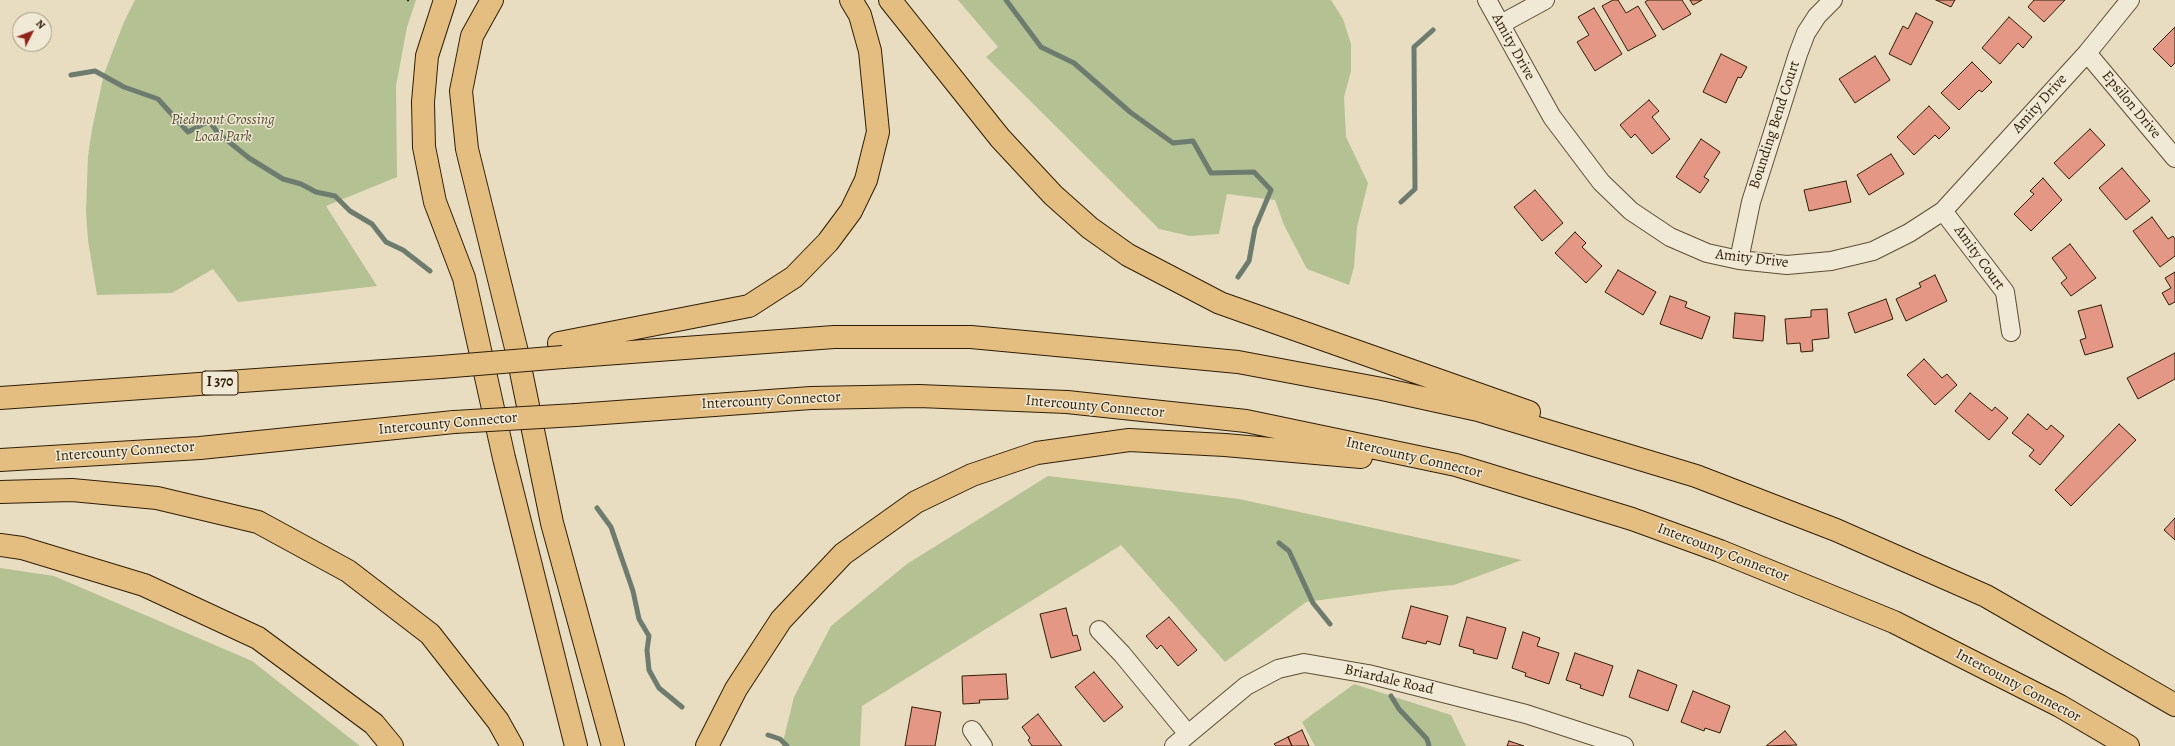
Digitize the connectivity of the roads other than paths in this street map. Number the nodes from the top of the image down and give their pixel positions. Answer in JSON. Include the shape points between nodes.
{"nodes":[{"id":1,"x":445,"y":0,"type":"edge"},
{"id":2,"x":492,"y":0,"type":"edge"},
{"id":3,"x":850,"y":0,"type":"edge"},
{"id":4,"x":890,"y":0,"type":"edge"},
{"id":5,"x":1487,"y":0,"type":"edge"},
{"id":6,"x":1545,"y":0,"type":"edge"},
{"id":7,"x":1833,"y":0,"type":"edge"},
{"id":8,"x":2130,"y":0,"type":"edge"},
{"id":9,"x":1501,"y":24,"type":"junction"},
{"id":10,"x":2087,"y":53,"type":"junction"},
{"id":11,"x":2175,"y":158,"type":"edge"},
{"id":12,"x":1943,"y":211,"type":"junction"},
{"id":13,"x":1739,"y":260,"type":"junction"},
{"id":14,"x":2011,"y":332,"type":"dead end"},
{"id":15,"x":561,"y":350,"type":"junction"},
{"id":16,"x":0,"y":398,"type":"edge"},
{"id":17,"x":0,"y":460,"type":"edge"},
{"id":18,"x":1456,"y":465,"type":"junction"},
{"id":19,"x":1696,"y":476,"type":"junction"},
{"id":20,"x":0,"y":492,"type":"edge"},
{"id":21,"x":0,"y":545,"type":"edge"},
{"id":22,"x":1098,"y":630,"type":"dead end"},
{"id":23,"x":736,"y":689,"type":"junction"},
{"id":24,"x":2175,"y":705,"type":"edge"},
{"id":25,"x":972,"y":730,"type":"dead end"},
{"id":26,"x":1188,"y":734,"type":"junction"},
{"id":27,"x":392,"y":746,"type":"edge"},
{"id":28,"x":512,"y":746,"type":"edge"},
{"id":29,"x":576,"y":746,"type":"edge"},
{"id":30,"x":613,"y":746,"type":"edge"},
{"id":31,"x":707,"y":746,"type":"edge"},
{"id":32,"x":720,"y":746,"type":"edge"},
{"id":33,"x":984,"y":746,"type":"edge"},
{"id":34,"x":1174,"y":746,"type":"edge"},
{"id":35,"x":1624,"y":746,"type":"edge"},
{"id":36,"x":2128,"y":746,"type":"edge"}],
"edges":[{"from":1,"to":29,"type":"highway","via":[[427,56],[423,102],[424,147],[435,202],[464,278],[506,465]]},
{"from":2,"to":30,"type":"highway","via":[[472,36],[461,91],[467,149],[517,352],[552,523]]},
{"from":3,"to":15,"type":"highway","via":[[860,15],[870,52],[878,132],[866,180],[851,211],[828,242],[794,277],[749,306]]},
{"from":4,"to":19,"type":"highway","via":[[1000,138],[1053,195],[1090,228],[1128,255],[1220,303],[1492,398]]},
{"from":5,"to":9,"type":"street","name":"Amity Drive"},
{"from":6,"to":9,"type":"street"},
{"from":7,"to":13,"type":"street","name":"Bounding Bend Court","via":[[1817,16],[1806,33],[1798,54],[1751,202]]},
{"from":8,"to":10,"type":"street","name":"Amity Drive"},
{"from":9,"to":13,"type":"street","name":"Amity Drive","via":[[1552,117],[1601,182],[1631,211],[1670,237],[1707,253]]},
{"from":10,"to":11,"type":"street","name":"Epsilon Drive"},
{"from":10,"to":12,"type":"street","name":"Amity Drive"},
{"from":12,"to":13,"type":"street","name":"Amity Drive","via":[[1909,233],[1872,251],[1838,259],[1787,264]]},
{"from":12,"to":14,"type":"street","name":"Amity Court","via":[[2005,292]]},
{"from":15,"to":16,"type":"highway","number":"I 370","bridge":true,"via":[[441,367]]},
{"from":15,"to":19,"type":"highway","via":[[834,337],[971,337],[1238,362],[1478,410]]},
{"from":17,"to":18,"type":"highway","name":"Intercounty Connector","bridge":true,"via":[[200,448],[454,422],[811,398],[919,396],[1067,402],[1246,421]]},
{"from":18,"to":23,"type":"highway","via":[[1225,445],[1129,440],[1037,454],[972,475],[916,502],[843,554],[781,620]]},
{"from":18,"to":36,"type":"highway","name":"Intercounty Connector","via":[[1632,519],[1805,584],[1894,622],[1968,658],[2060,706]]},
{"from":19,"to":24,"type":"highway","via":[[1836,530],[1986,596]]},
{"from":20,"to":28,"type":"highway","via":[[72,490],[157,498],[258,522],[348,571],[430,634],[498,721]]},
{"from":21,"to":27,"type":"highway","via":[[22,548],[144,585],[258,638],[374,724]]},
{"from":22,"to":26,"type":"street","via":[[1122,654]]},
{"from":23,"to":31,"type":"highway"},
{"from":23,"to":32,"type":"highway"},
{"from":25,"to":33,"type":"street"},
{"from":26,"to":34,"type":"street","name":"Briardale Road"},
{"from":26,"to":35,"type":"street","name":"Briardale Road","via":[[1246,686],[1278,669],[1304,663],[1368,674],[1518,712]]}]}
